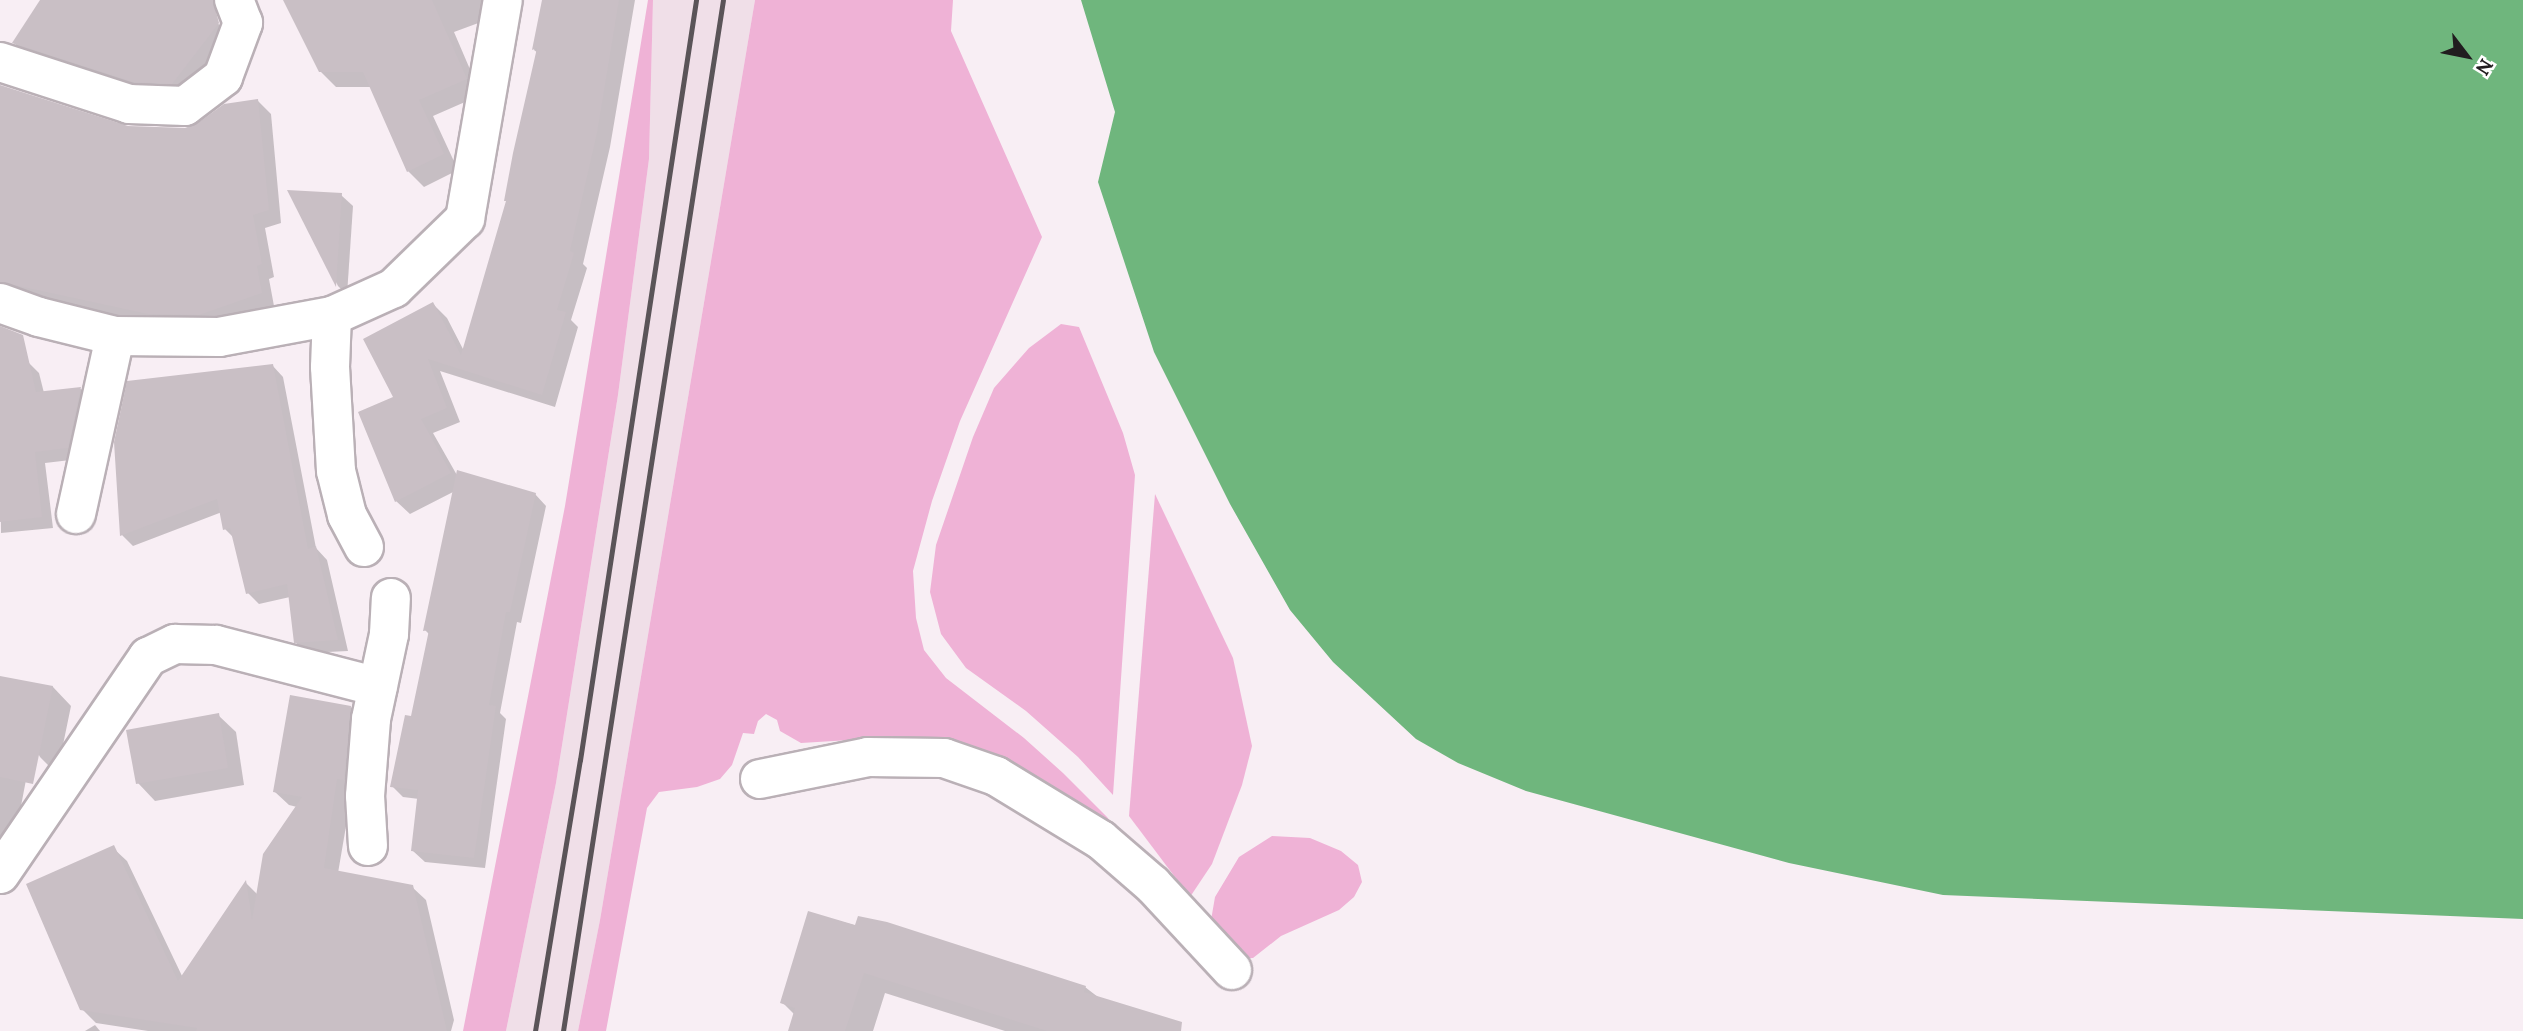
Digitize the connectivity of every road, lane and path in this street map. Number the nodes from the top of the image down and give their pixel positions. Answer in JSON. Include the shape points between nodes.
{"nodes":[{"id":1,"x":234,"y":0,"type":"edge"},
{"id":2,"x":503,"y":0,"type":"edge"},
{"id":3,"x":0,"y":62,"type":"edge"},
{"id":4,"x":0,"y":303,"type":"edge"},
{"id":5,"x":332,"y":316,"type":"junction"},
{"id":6,"x":115,"y":336,"type":"junction"},
{"id":7,"x":76,"y":514,"type":"dead end"},
{"id":8,"x":364,"y":547,"type":"dead end"},
{"id":9,"x":391,"y":598,"type":"dead end"},
{"id":10,"x":378,"y":687,"type":"junction"},
{"id":11,"x":760,"y":779,"type":"dead end"},
{"id":12,"x":368,"y":846,"type":"dead end"},
{"id":13,"x":0,"y":874,"type":"edge"},
{"id":14,"x":1232,"y":970,"type":"dead end"}],
"edges":[{"from":1,"to":3,"type":"lane","via":[[243,23],[223,77],[186,106],[129,104]]},
{"from":2,"to":5,"type":"lane","via":[[465,219],[394,288]]},
{"from":4,"to":6,"type":"lane"},
{"from":5,"to":6,"type":"lane","via":[[219,337]]},
{"from":5,"to":8,"type":"lane","via":[[336,471],[347,515]]},
{"from":6,"to":7,"type":"lane"},
{"from":9,"to":10,"type":"lane"},
{"from":10,"to":12,"type":"lane","via":[[365,796]]},
{"from":10,"to":13,"type":"lane","via":[[216,645],[175,644],[148,657]]},
{"from":11,"to":14,"type":"lane","via":[[868,757],[944,758],[996,776],[1101,840],[1153,884]]}]}
